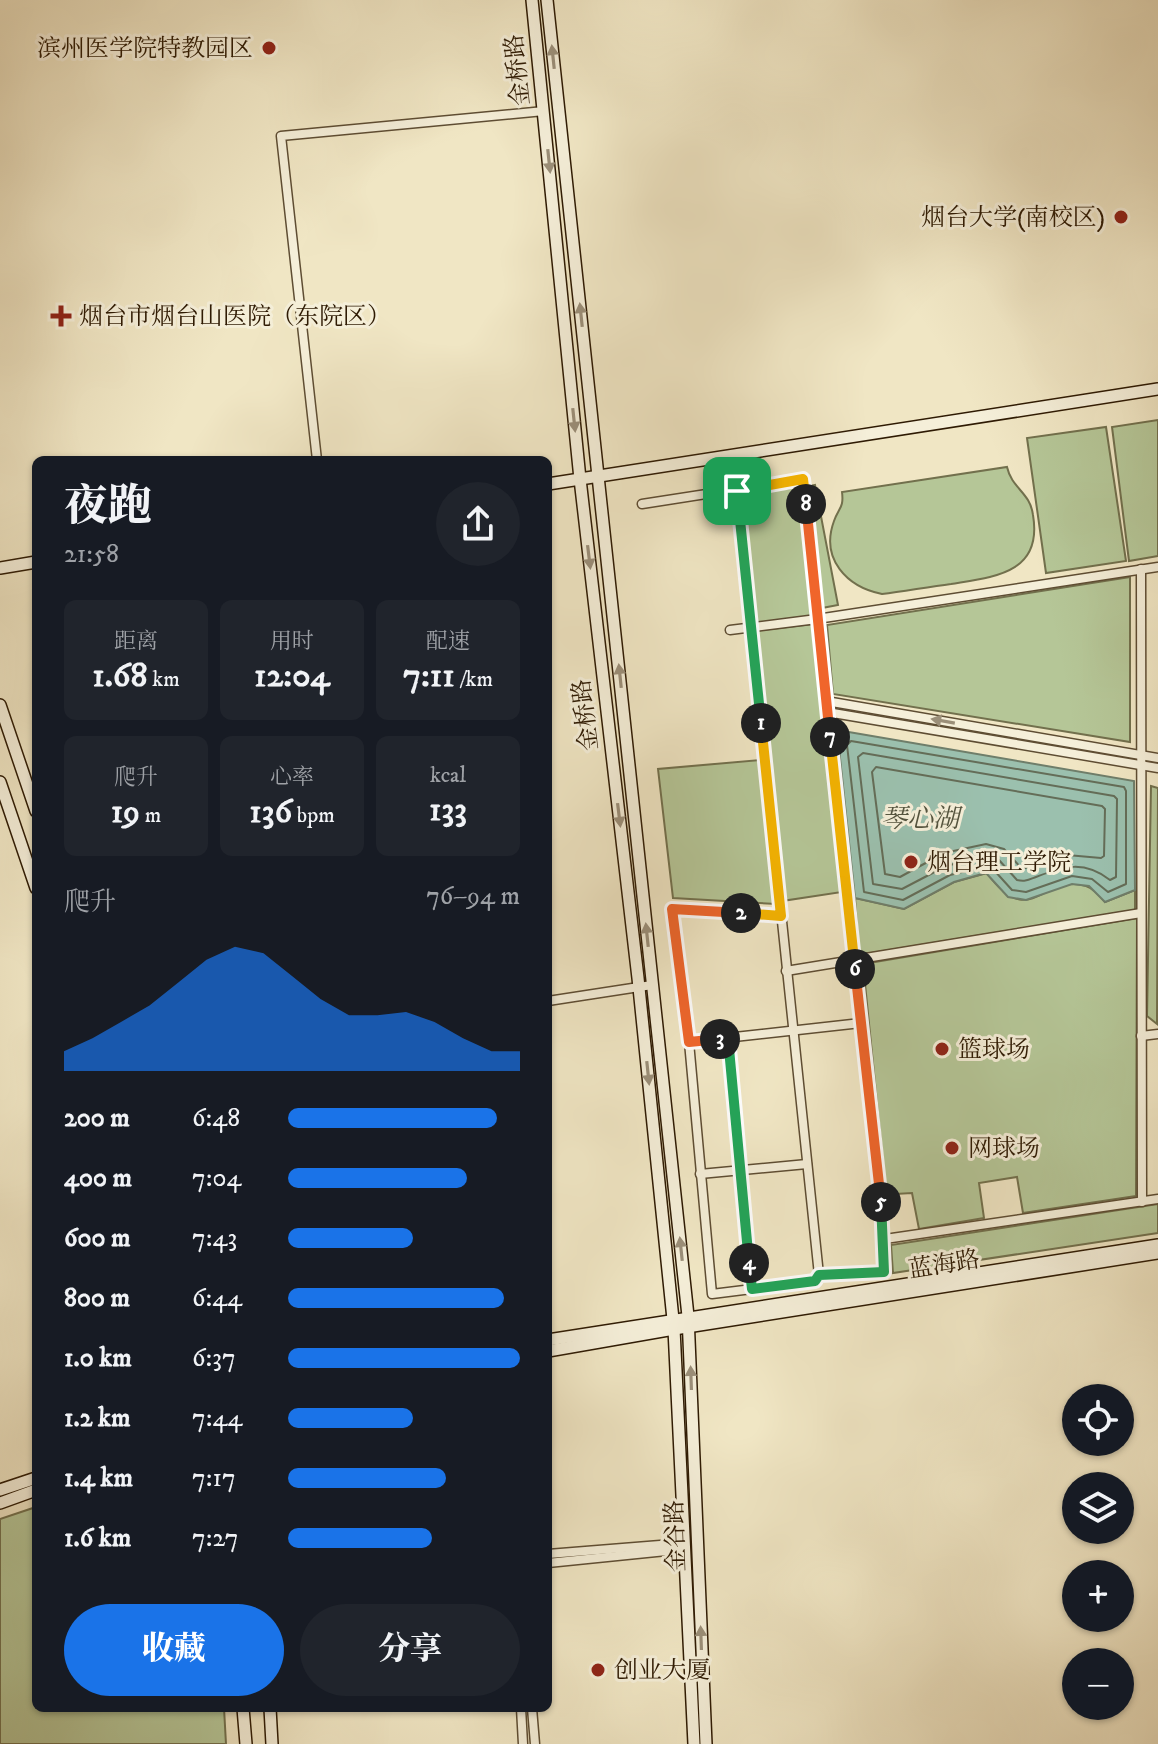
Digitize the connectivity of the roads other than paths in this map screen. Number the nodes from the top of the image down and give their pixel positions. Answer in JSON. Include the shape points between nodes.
{"nodes":[{"id":1,"x":532,"y":0,"type":"edge"},
{"id":2,"x":547,"y":0,"type":"edge"},
{"id":3,"x":544,"y":111,"type":"junction"},
{"id":4,"x":1158,"y":389,"type":"edge"},
{"id":5,"x":317,"y":456,"type":"edge"},
{"id":6,"x":599,"y":476,"type":"junction"},
{"id":7,"x":580,"y":479,"type":"junction"},
{"id":8,"x":552,"y":483,"type":"edge"},
{"id":9,"x":737,"y":491,"type":"junction"},
{"id":10,"x":642,"y":504,"type":"dead end"},
{"id":11,"x":32,"y":563,"type":"edge"},
{"id":12,"x":1158,"y":567,"type":"edge"},
{"id":13,"x":0,"y":568,"type":"edge"},
{"id":14,"x":1141,"y":569,"type":"junction"},
{"id":15,"x":817,"y":619,"type":"junction"},
{"id":16,"x":730,"y":630,"type":"dead end"},
{"id":17,"x":826,"y":701,"type":"junction"},
{"id":18,"x":0,"y":705,"type":"edge"},
{"id":19,"x":827,"y":712,"type":"junction"},
{"id":20,"x":1158,"y":758,"type":"edge"},
{"id":21,"x":1141,"y":759,"type":"junction"},
{"id":22,"x":1158,"y":768,"type":"edge"},
{"id":23,"x":0,"y":782,"type":"edge"},
{"id":24,"x":32,"y":799,"type":"edge"},
{"id":25,"x":32,"y":876,"type":"edge"},
{"id":26,"x":1141,"y":913,"type":"junction"},
{"id":27,"x":781,"y":916,"type":"junction"},
{"id":28,"x":854,"y":960,"type":"junction"},
{"id":29,"x":786,"y":971,"type":"junction"},
{"id":30,"x":652,"y":985,"type":"junction"},
{"id":31,"x":639,"y":987,"type":"junction"},
{"id":32,"x":552,"y":1000,"type":"edge"},
{"id":33,"x":861,"y":1023,"type":"junction"},
{"id":34,"x":793,"y":1031,"type":"junction"},
{"id":35,"x":1158,"y":1034,"type":"edge"},
{"id":36,"x":1141,"y":1036,"type":"junction"},
{"id":37,"x":728,"y":1038,"type":"junction"},
{"id":38,"x":689,"y":1042,"type":"junction"},
{"id":39,"x":807,"y":1164,"type":"junction"},
{"id":40,"x":700,"y":1174,"type":"junction"},
{"id":41,"x":1158,"y":1199,"type":"edge"},
{"id":42,"x":1142,"y":1202,"type":"junction"},
{"id":43,"x":885,"y":1239,"type":"junction"},
{"id":44,"x":1158,"y":1245,"type":"edge"},
{"id":45,"x":1158,"y":1253,"type":"edge"},
{"id":46,"x":819,"y":1275,"type":"junction"},
{"id":47,"x":752,"y":1289,"type":"junction"},
{"id":48,"x":688,"y":1322,"type":"junction"},
{"id":49,"x":674,"y":1324,"type":"junction"},
{"id":50,"x":552,"y":1339,"type":"edge"},
{"id":51,"x":552,"y":1350,"type":"edge"},
{"id":52,"x":32,"y":1479,"type":"edge"},
{"id":53,"x":0,"y":1490,"type":"edge"},
{"id":54,"x":32,"y":1491,"type":"edge"},
{"id":55,"x":0,"y":1503,"type":"edge"},
{"id":56,"x":685,"y":1546,"type":"junction"},
{"id":57,"x":552,"y":1554,"type":"edge"},
{"id":58,"x":552,"y":1563,"type":"edge"},
{"id":59,"x":243,"y":1712,"type":"edge"},
{"id":60,"x":270,"y":1712,"type":"edge"},
{"id":61,"x":521,"y":1712,"type":"edge"},
{"id":62,"x":532,"y":1712,"type":"edge"},
{"id":63,"x":246,"y":1744,"type":"edge"},
{"id":64,"x":272,"y":1744,"type":"edge"},
{"id":65,"x":523,"y":1744,"type":"edge"},
{"id":66,"x":535,"y":1744,"type":"edge"},
{"id":67,"x":694,"y":1744,"type":"edge"},
{"id":68,"x":706,"y":1744,"type":"edge"}],
"edges":[{"from":1,"to":3,"type":"street","name":"金桥路"},
{"from":6,"to":2,"type":"street","name":"金桥路","one_way":true},
{"from":3,"to":5,"type":"street","via":[[281,136]]},
{"from":3,"to":7,"type":"street","name":"金桥路","one_way":true},
{"from":4,"to":6,"type":"street"},
{"from":6,"to":7,"type":"street"},
{"from":30,"to":6,"type":"street","name":"金桥路","one_way":true},
{"from":7,"to":8,"type":"street"},
{"from":7,"to":31,"type":"street","name":"金桥路","one_way":true},
{"from":9,"to":10,"type":"street"},
{"from":9,"to":15,"type":"street","via":[[803,479]]},
{"from":9,"to":27,"type":"street"},
{"from":11,"to":13,"type":"street"},
{"from":12,"to":14,"type":"street"},
{"from":14,"to":15,"type":"street"},
{"from":14,"to":21,"type":"street"},
{"from":15,"to":16,"type":"street"},
{"from":15,"to":17,"type":"street"},
{"from":17,"to":19,"type":"street"},
{"from":21,"to":17,"type":"street","one_way":true},
{"from":18,"to":24,"type":"street"},
{"from":19,"to":21,"type":"street"},
{"from":19,"to":28,"type":"street"},
{"from":20,"to":21,"type":"street"},
{"from":21,"to":22,"type":"street"},
{"from":21,"to":26,"type":"street"},
{"from":23,"to":25,"type":"street"},
{"from":26,"to":28,"type":"street"},
{"from":26,"to":36,"type":"street"},
{"from":27,"to":29,"type":"street"},
{"from":27,"to":38,"type":"street","via":[[672,909]]},
{"from":28,"to":29,"type":"street"},
{"from":28,"to":33,"type":"street"},
{"from":29,"to":34,"type":"street"},
{"from":30,"to":31,"type":"street"},
{"from":48,"to":30,"type":"street","name":"金桥路","one_way":true},
{"from":31,"to":32,"type":"street"},
{"from":31,"to":49,"type":"street","name":"金桥路","one_way":true},
{"from":33,"to":34,"type":"street"},
{"from":33,"to":43,"type":"street"},
{"from":34,"to":37,"type":"street"},
{"from":34,"to":39,"type":"street"},
{"from":35,"to":36,"type":"street"},
{"from":36,"to":42,"type":"street"},
{"from":37,"to":38,"type":"street"},
{"from":37,"to":47,"type":"street"},
{"from":38,"to":40,"type":"street"},
{"from":39,"to":40,"type":"street"},
{"from":39,"to":46,"type":"street"},
{"from":40,"to":47,"type":"street","via":[[712,1294]]},
{"from":41,"to":42,"type":"street"},
{"from":42,"to":43,"type":"street"},
{"from":43,"to":46,"type":"street","via":[[884,1272]]},
{"from":44,"to":48,"type":"street","name":"蓝海路"},
{"from":45,"to":48,"type":"street","name":"蓝海路"},
{"from":46,"to":47,"type":"street","via":[[815,1281]]},
{"from":48,"to":49,"type":"street","name":"蓝海路"},
{"from":68,"to":48,"type":"street","name":"金谷路","one_way":true},
{"from":49,"to":50,"type":"street","name":"蓝海路"},
{"from":49,"to":51,"type":"street","name":"蓝海路"},
{"from":49,"to":56,"type":"street","name":"金谷路"},
{"from":52,"to":53,"type":"street"},
{"from":54,"to":55,"type":"street"},
{"from":56,"to":57,"type":"street"},
{"from":56,"to":58,"type":"street"},
{"from":56,"to":67,"type":"street","name":"金谷路"},
{"from":59,"to":63,"type":"street"},
{"from":60,"to":64,"type":"street"},
{"from":61,"to":65,"type":"street"},
{"from":62,"to":66,"type":"street"}]}
